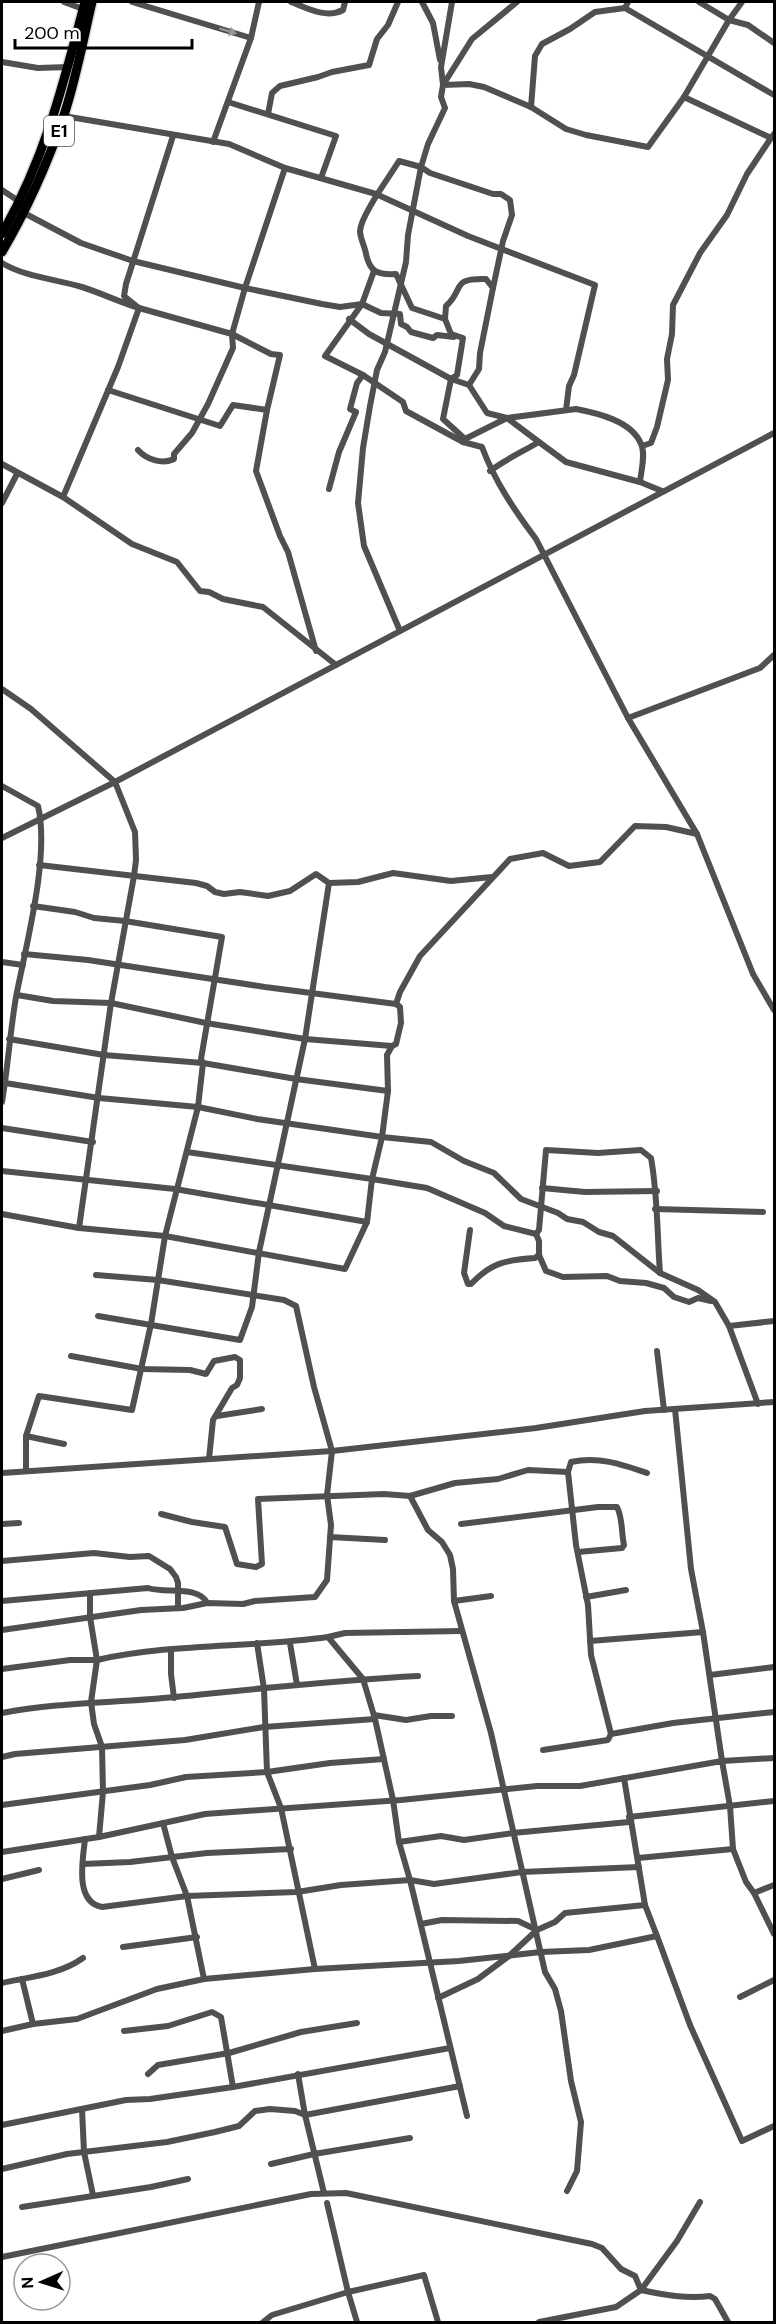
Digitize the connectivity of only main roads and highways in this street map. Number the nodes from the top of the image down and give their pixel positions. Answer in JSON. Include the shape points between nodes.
{"nodes":[{"id":1,"x":92,"y":2,"type":"edge"},
{"id":2,"x":84,"y":5,"type":"edge"},
{"id":3,"x":2,"y":234,"type":"edge"},
{"id":4,"x":2,"y":252,"type":"edge"}],
"edges":[{"from":1,"to":4,"type":"highway","number":"E1","via":[[64,116],[39,183]]},
{"from":2,"to":3,"type":"highway","number":"E1","via":[[51,128]]}]}
